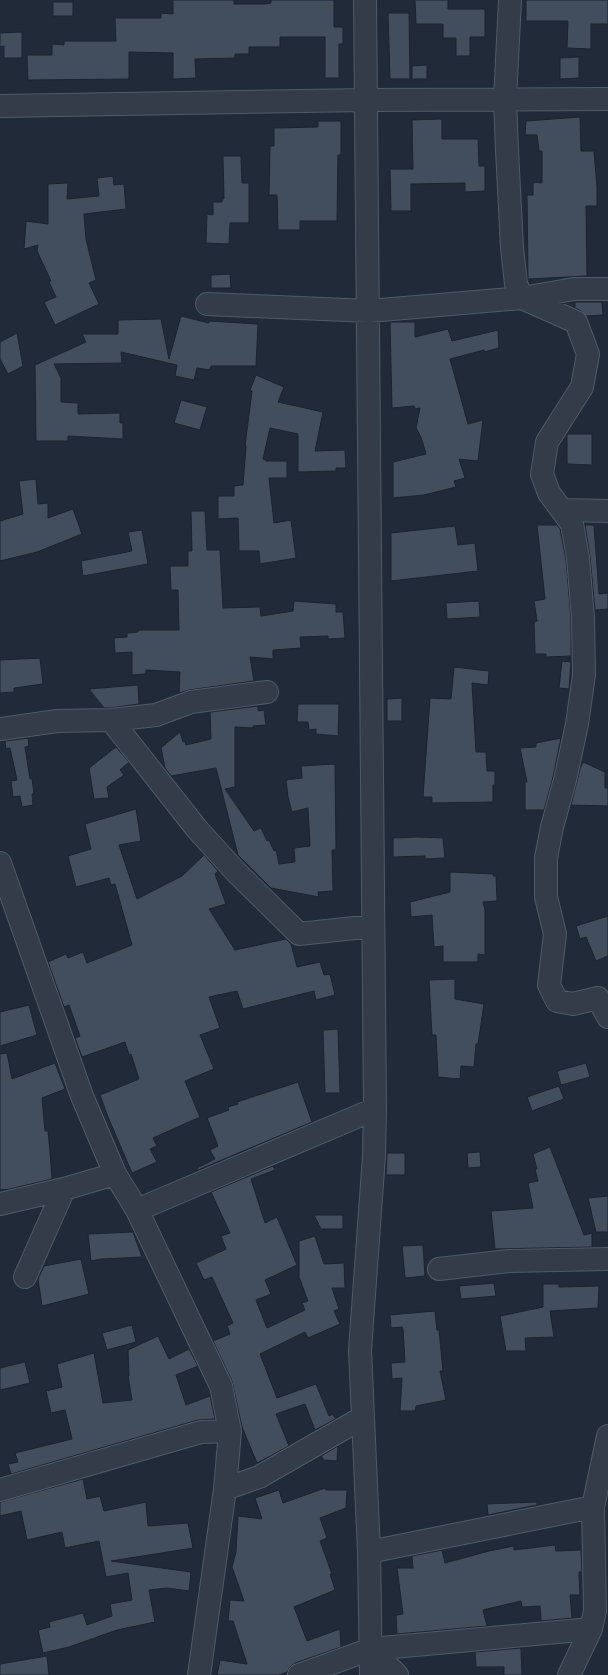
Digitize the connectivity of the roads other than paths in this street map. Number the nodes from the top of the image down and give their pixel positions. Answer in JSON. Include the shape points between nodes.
{"nodes":[{"id":1,"x":366,"y":0,"type":"edge"},
{"id":2,"x":510,"y":0,"type":"edge"},
{"id":3,"x":608,"y":99,"type":"edge"},
{"id":4,"x":366,"y":100,"type":"junction"},
{"id":5,"x":505,"y":100,"type":"junction"},
{"id":6,"x":0,"y":106,"type":"edge"},
{"id":7,"x":608,"y":289,"type":"edge"},
{"id":8,"x":522,"y":298,"type":"junction"},
{"id":9,"x":207,"y":304,"type":"dead end"},
{"id":10,"x":369,"y":311,"type":"junction"},
{"id":11,"x":562,"y":510,"type":"junction"},
{"id":12,"x":608,"y":511,"type":"edge"},
{"id":13,"x":267,"y":692,"type":"dead end"},
{"id":14,"x":111,"y":720,"type":"junction"},
{"id":15,"x":0,"y":729,"type":"edge"},
{"id":16,"x":0,"y":863,"type":"edge"},
{"id":17,"x":373,"y":926,"type":"junction"},
{"id":18,"x":608,"y":1017,"type":"edge"},
{"id":19,"x":375,"y":1108,"type":"junction"},
{"id":20,"x":115,"y":1174,"type":"junction"},
{"id":21,"x":64,"y":1189,"type":"junction"},
{"id":22,"x":0,"y":1204,"type":"edge"},
{"id":23,"x":137,"y":1210,"type":"junction"},
{"id":24,"x":608,"y":1258,"type":"edge"},
{"id":25,"x":440,"y":1269,"type":"dead end"},
{"id":26,"x":25,"y":1277,"type":"dead end"},
{"id":27,"x":362,"y":1418,"type":"junction"},
{"id":28,"x":230,"y":1431,"type":"junction"},
{"id":29,"x":608,"y":1436,"type":"edge"},
{"id":30,"x":225,"y":1489,"type":"junction"},
{"id":31,"x":0,"y":1490,"type":"edge"},
{"id":32,"x":593,"y":1507,"type":"junction"},
{"id":33,"x":369,"y":1552,"type":"junction"},
{"id":34,"x":591,"y":1629,"type":"junction"},
{"id":35,"x":371,"y":1649,"type":"junction"},
{"id":36,"x":199,"y":1675,"type":"edge"},
{"id":37,"x":299,"y":1675,"type":"edge"},
{"id":38,"x":371,"y":1675,"type":"edge"},
{"id":39,"x":397,"y":1675,"type":"edge"},
{"id":40,"x":569,"y":1675,"type":"edge"}],
"edges":[{"from":1,"to":4,"type":"street"},
{"from":2,"to":5,"type":"street"},
{"from":3,"to":5,"type":"street"},
{"from":4,"to":5,"type":"street"},
{"from":4,"to":6,"type":"street"},
{"from":4,"to":10,"type":"street"},
{"from":5,"to":8,"type":"street","via":[[512,248],[516,284]]},
{"from":7,"to":8,"type":"street","via":[[574,289]]},
{"from":8,"to":10,"type":"street"},
{"from":8,"to":11,"type":"street","via":[[576,322],[588,354],[582,387],[547,442],[542,474],[549,493]]},
{"from":9,"to":10,"type":"street"},
{"from":10,"to":17,"type":"street"},
{"from":11,"to":12,"type":"street"},
{"from":11,"to":18,"type":"street","via":[[572,524],[578,558],[584,675],[577,724],[546,858],[546,897],[555,934],[549,985],[557,1001],[574,1004],[598,998]]},
{"from":13,"to":14,"type":"street","via":[[191,702],[156,715]]},
{"from":14,"to":15,"type":"street","via":[[57,721]]},
{"from":14,"to":17,"type":"street","via":[[197,829],[299,934]]},
{"from":16,"to":20,"type":"street","via":[[82,1096]]},
{"from":17,"to":19,"type":"street"},
{"from":19,"to":23,"type":"street"},
{"from":19,"to":27,"type":"street","via":[[360,1350]]},
{"from":20,"to":21,"type":"street"},
{"from":20,"to":23,"type":"street"},
{"from":21,"to":22,"type":"street"},
{"from":21,"to":26,"type":"street"},
{"from":23,"to":28,"type":"street","via":[[221,1386]]},
{"from":24,"to":25,"type":"street","via":[[509,1261]]},
{"from":27,"to":30,"type":"street","via":[[259,1477]]},
{"from":27,"to":33,"type":"street"},
{"from":28,"to":30,"type":"street"},
{"from":28,"to":31,"type":"street","via":[[201,1432]]},
{"from":29,"to":32,"type":"street"},
{"from":30,"to":36,"type":"street"},
{"from":32,"to":33,"type":"street"},
{"from":32,"to":34,"type":"street","via":[[595,1611]]},
{"from":33,"to":35,"type":"street"},
{"from":34,"to":35,"type":"street"},
{"from":34,"to":40,"type":"street"},
{"from":35,"to":37,"type":"street"},
{"from":35,"to":38,"type":"street"},
{"from":35,"to":39,"type":"street"}]}
